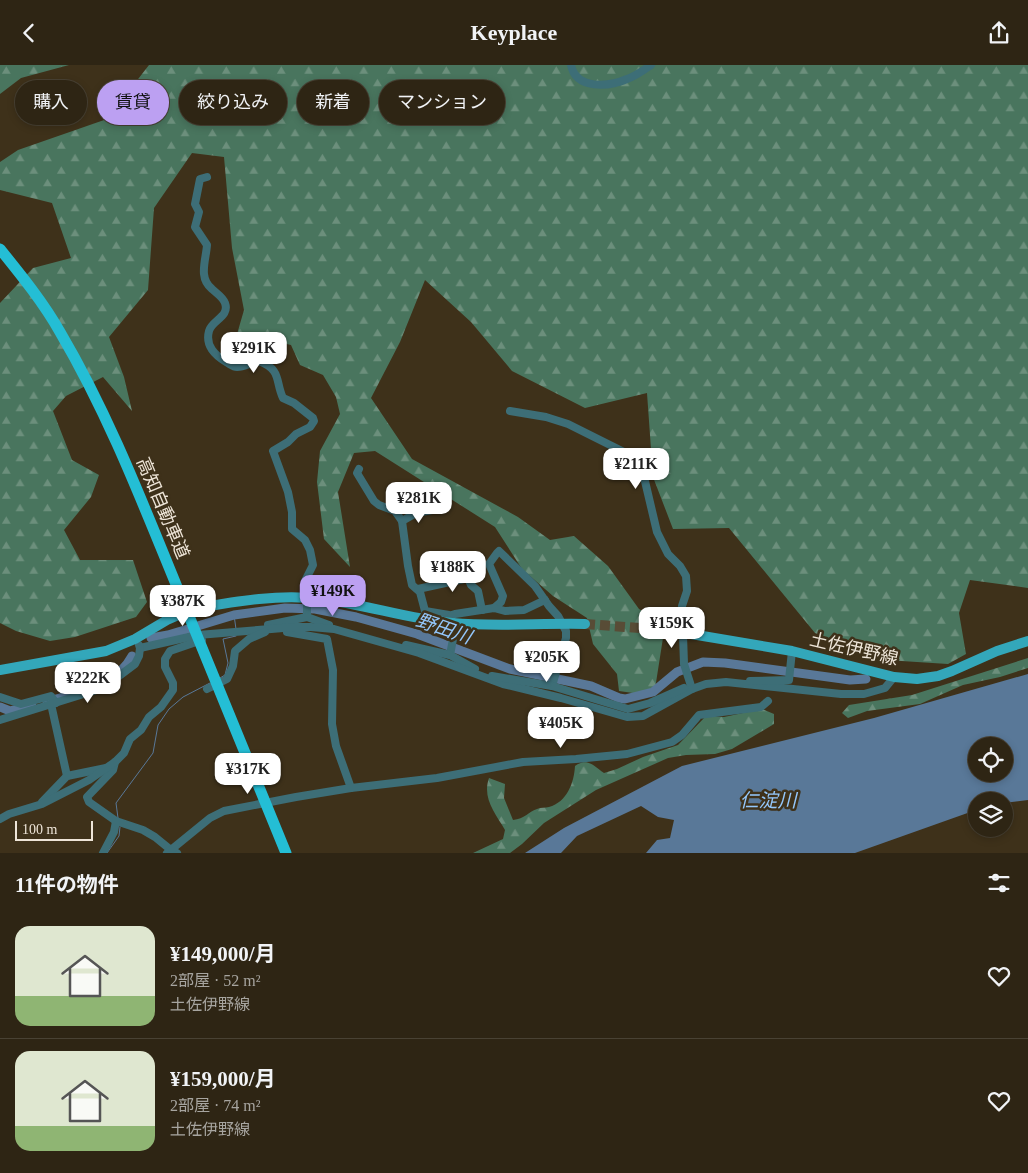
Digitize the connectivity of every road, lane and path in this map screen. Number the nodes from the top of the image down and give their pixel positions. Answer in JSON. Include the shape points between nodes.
{"nodes":[{"id":1,"x":572,"y":65,"type":"edge"},
{"id":2,"x":651,"y":65,"type":"edge"},
{"id":3,"x":207,"y":177,"type":"dead end"},
{"id":4,"x":0,"y":249,"type":"edge"},
{"id":5,"x":510,"y":411,"type":"dead end"},
{"id":6,"x":359,"y":469,"type":"dead end"},
{"id":7,"x":432,"y":510,"type":"dead end"},
{"id":8,"x":402,"y":521,"type":"junction"},
{"id":9,"x":418,"y":589,"type":"junction"},
{"id":10,"x":307,"y":600,"type":"junction"},
{"id":11,"x":545,"y":600,"type":"junction"},
{"id":12,"x":199,"y":608,"type":"dead end"},
{"id":13,"x":494,"y":608,"type":"junction"},
{"id":14,"x":482,"y":610,"type":"junction"},
{"id":15,"x":186,"y":615,"type":"junction"},
{"id":16,"x":307,"y":617,"type":"junction"},
{"id":17,"x":452,"y":621,"type":"junction"},
{"id":18,"x":562,"y":624,"type":"junction"},
{"id":19,"x":586,"y":624,"type":"tunnel mouth"},
{"id":20,"x":334,"y":629,"type":"junction"},
{"id":21,"x":667,"y":630,"type":"tunnel mouth"},
{"id":22,"x":263,"y":631,"type":"junction"},
{"id":23,"x":682,"y":632,"type":"junction"},
{"id":24,"x":230,"y":633,"type":"junction"},
{"id":25,"x":138,"y":643,"type":"junction"},
{"id":26,"x":1027,"y":643,"type":"edge"},
{"id":27,"x":400,"y":647,"type":"junction"},
{"id":28,"x":792,"y":651,"type":"junction"},
{"id":29,"x":450,"y":655,"type":"junction"},
{"id":30,"x":0,"y":670,"type":"edge"},
{"id":31,"x":482,"y":675,"type":"junction"},
{"id":32,"x":894,"y":677,"type":"junction"},
{"id":33,"x":554,"y":681,"type":"junction"},
{"id":34,"x":742,"y":684,"type":"junction"},
{"id":35,"x":692,"y":687,"type":"junction"},
{"id":36,"x":207,"y":689,"type":"dead end"},
{"id":37,"x":0,"y":697,"type":"edge"},
{"id":38,"x":52,"y":701,"type":"junction"},
{"id":39,"x":768,"y":701,"type":"dead end"},
{"id":40,"x":0,"y":720,"type":"edge"},
{"id":41,"x":115,"y":762,"type":"junction"},
{"id":42,"x":107,"y":768,"type":"junction"},
{"id":43,"x":67,"y":776,"type":"junction"},
{"id":44,"x":351,"y":788,"type":"junction"},
{"id":45,"x":42,"y":804,"type":"junction"},
{"id":46,"x":0,"y":819,"type":"edge"},
{"id":47,"x":116,"y":821,"type":"junction"},
{"id":48,"x":172,"y":852,"type":"edge"},
{"id":49,"x":104,"y":853,"type":"edge"},
{"id":50,"x":286,"y":853,"type":"edge"}],
"edges":[{"from":1,"to":2,"type":"street","via":[[577,77],[594,85],[627,80]]},
{"from":3,"to":10,"type":"street","via":[[200,179],[195,227],[207,245],[203,263],[206,281],[226,304],[224,315],[211,327],[210,346],[217,357],[233,366],[264,363],[278,376],[283,398],[294,403],[314,421],[273,451],[288,492],[292,529],[310,548],[313,565],[304,581]]},
{"from":4,"to":15,"type":"highway","name":"高知自動車道","via":[[42,304],[82,371],[116,442]]},
{"from":5,"to":23,"type":"street","via":[[568,424],[626,453],[639,465],[657,532],[668,554],[686,576]]},
{"from":6,"to":8,"type":"street","via":[[357,473],[374,501],[395,511]]},
{"from":7,"to":8,"type":"street","via":[[416,513]]},
{"from":8,"to":9,"type":"street","via":[[412,585]]},
{"from":9,"to":14,"type":"street","via":[[468,578],[478,591]]},
{"from":9,"to":17,"type":"street","via":[[426,613],[446,613]]},
{"from":10,"to":12,"type":"main road","via":[[273,599]]},
{"from":10,"to":16,"type":"street"},
{"from":10,"to":17,"type":"main road","via":[[332,600],[399,615]]},
{"from":11,"to":13,"type":"street","via":[[524,610]]},
{"from":11,"to":13,"type":"street","via":[[499,551],[489,564],[503,596]]},
{"from":11,"to":18,"type":"street"},
{"from":13,"to":14,"type":"street"},
{"from":14,"to":17,"type":"street","via":[[452,615]]},
{"from":15,"to":25,"type":"main road","via":[[166,621]]},
{"from":15,"to":50,"type":"highway","name":"高知自動車道","bridge":true},
{"from":16,"to":20,"type":"street"},
{"from":16,"to":22,"type":"street","via":[[267,625]]},
{"from":17,"to":18,"type":"main road"},
{"from":17,"to":29,"type":"street"},
{"from":18,"to":19,"type":"main road"},
{"from":18,"to":33,"type":"street","via":[[566,638]]},
{"from":20,"to":22,"type":"street","via":[[311,627]]},
{"from":20,"to":27,"type":"street"},
{"from":21,"to":23,"type":"main road","name":"土佐伊野線"},
{"from":22,"to":24,"type":"street"},
{"from":22,"to":36,"type":"street","via":[[235,651],[227,679]]},
{"from":22,"to":44,"type":"street","via":[[328,639],[334,670],[332,724]]},
{"from":23,"to":28,"type":"main road","name":"土佐伊野線"},
{"from":23,"to":35,"type":"street","via":[[684,664]]},
{"from":24,"to":25,"type":"street"},
{"from":24,"to":41,"type":"street","via":[[170,651],[164,667],[173,683],[173,690],[130,739],[124,753]]},
{"from":25,"to":30,"type":"main road","via":[[100,653]]},
{"from":25,"to":38,"type":"street","via":[[139,656],[135,664],[113,682],[103,688]]},
{"from":26,"to":32,"type":"main road","name":"土佐伊野線","via":[[1011,646],[938,676],[917,679]]},
{"from":27,"to":29,"type":"street","via":[[410,645]]},
{"from":27,"to":31,"type":"street"},
{"from":28,"to":32,"type":"main road","name":"土佐伊野線"},
{"from":28,"to":34,"type":"street","via":[[788,680],[747,681]]},
{"from":29,"to":31,"type":"street"},
{"from":31,"to":33,"type":"street"},
{"from":31,"to":35,"type":"street","via":[[503,684],[627,717],[643,716]]},
{"from":32,"to":34,"type":"street","via":[[886,688],[864,694]]},
{"from":33,"to":35,"type":"street","via":[[628,709]]},
{"from":34,"to":35,"type":"street","via":[[713,683]]},
{"from":37,"to":38,"type":"street","via":[[21,704]]},
{"from":38,"to":40,"type":"street"},
{"from":38,"to":43,"type":"street"},
{"from":39,"to":44,"type":"street","via":[[761,707],[699,715],[672,742],[628,754],[523,762],[437,778]]},
{"from":41,"to":42,"type":"street"},
{"from":41,"to":47,"type":"street","via":[[113,770],[87,797],[89,802]]},
{"from":42,"to":43,"type":"street"},
{"from":42,"to":45,"type":"street","via":[[89,781]]},
{"from":43,"to":45,"type":"street"},
{"from":44,"to":48,"type":"street","via":[[224,811],[210,818]]},
{"from":45,"to":46,"type":"street"},
{"from":47,"to":48,"type":"street","via":[[143,830]]},
{"from":47,"to":49,"type":"street"}]}
